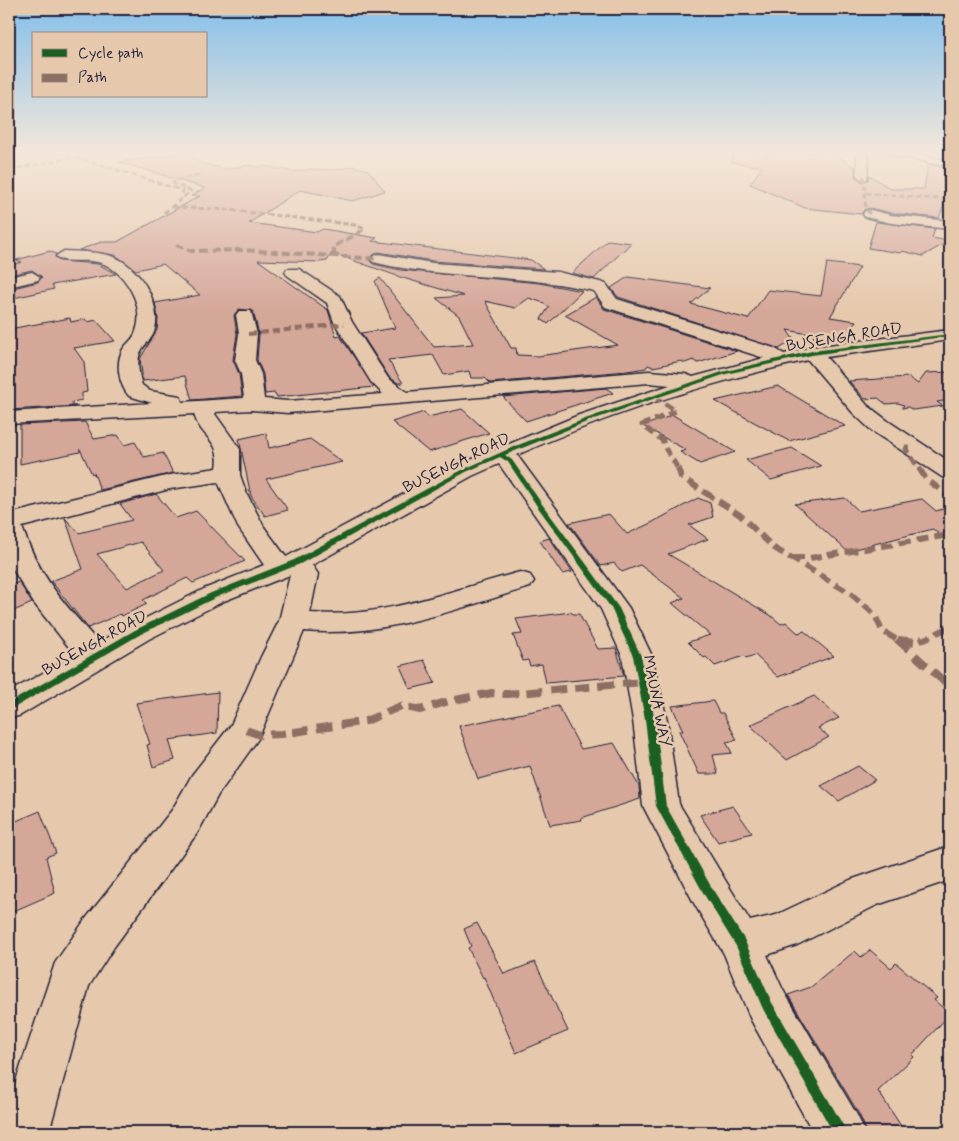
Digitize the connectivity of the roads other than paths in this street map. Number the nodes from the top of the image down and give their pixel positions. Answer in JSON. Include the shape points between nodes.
{"nodes":[{"id":1,"x":870,"y":214,"type":"dead end"},
{"id":2,"x":950,"y":224,"type":"edge"},
{"id":3,"x":64,"y":256,"type":"dead end"},
{"id":4,"x":378,"y":259,"type":"dead end"},
{"id":5,"x":293,"y":272,"type":"dead end"},
{"id":6,"x":32,"y":277,"type":"dead end"},
{"id":7,"x":9,"y":282,"type":"edge"},
{"id":8,"x":245,"y":315,"type":"dead end"},
{"id":9,"x":950,"y":335,"type":"edge"},
{"id":10,"x":812,"y":353,"type":"junction"},
{"id":11,"x":782,"y":360,"type":"junction"},
{"id":12,"x":694,"y":383,"type":"junction"},
{"id":13,"x":402,"y":399,"type":"junction"},
{"id":14,"x":252,"y":404,"type":"junction"},
{"id":15,"x":196,"y":408,"type":"junction"},
{"id":16,"x":9,"y":418,"type":"edge"},
{"id":17,"x":501,"y":455,"type":"junction"},
{"id":18,"x":950,"y":472,"type":"edge"},
{"id":19,"x":228,"y":474,"type":"junction"},
{"id":20,"x":9,"y":522,"type":"edge"},
{"id":21,"x":9,"y":527,"type":"edge"},
{"id":22,"x":289,"y":566,"type":"junction"},
{"id":23,"x":520,"y":581,"type":"dead end"},
{"id":24,"x":294,"y":621,"type":"junction"},
{"id":25,"x":94,"y":657,"type":"junction"},
{"id":26,"x":9,"y":707,"type":"edge"},
{"id":27,"x":950,"y":863,"type":"edge"},
{"id":28,"x":740,"y":943,"type":"junction"},
{"id":29,"x":24,"y":1132,"type":"edge"},
{"id":30,"x":840,"y":1132,"type":"edge"}],
"edges":[{"from":1,"to":2,"type":"street"},
{"from":3,"to":15,"type":"street","via":[[98,257],[125,269],[148,306],[145,333],[130,355],[131,386],[143,395]]},
{"from":4,"to":11,"type":"street","via":[[433,268],[558,277],[596,285],[611,303],[767,352]]},
{"from":5,"to":13,"type":"street","via":[[334,300],[343,322],[381,382]]},
{"from":6,"to":7,"type":"street"},
{"from":8,"to":14,"type":"street","via":[[248,334],[245,360],[251,374]]},
{"from":9,"to":10,"type":"street","name":"BUSENGA ROAD"},
{"from":10,"to":11,"type":"street","name":"BUSENGA ROAD"},
{"from":10,"to":18,"type":"street","via":[[880,426]]},
{"from":11,"to":12,"type":"street","name":"BUSENGA ROAD","via":[[724,372]]},
{"from":12,"to":13,"type":"street","via":[[680,378],[649,377]]},
{"from":12,"to":17,"type":"street","name":"BUSENGA ROAD","via":[[587,420]]},
{"from":13,"to":14,"type":"street","via":[[288,407]]},
{"from":14,"to":15,"type":"street"},
{"from":15,"to":16,"type":"street"},
{"from":15,"to":19,"type":"street","via":[[229,450]]},
{"from":17,"to":22,"type":"street","name":"BUSENGA ROAD","via":[[464,471]]},
{"from":17,"to":28,"type":"street","name":"MAUNA WAY","via":[[510,461],[615,608],[637,656],[650,720],[661,806]]},
{"from":19,"to":20,"type":"street","via":[[170,482]]},
{"from":19,"to":22,"type":"street","via":[[240,507],[259,540]]},
{"from":21,"to":25,"type":"street","via":[[12,542],[33,583]]},
{"from":22,"to":24,"type":"street","via":[[304,574]]},
{"from":22,"to":25,"type":"street","name":"BUSENGA ROAD","via":[[214,595]]},
{"from":23,"to":24,"type":"street","via":[[382,620],[358,624]]},
{"from":24,"to":29,"type":"street","via":[[246,730],[205,785],[186,821],[99,934],[70,978]]},
{"from":25,"to":26,"type":"street","name":"BUSENGA ROAD"},
{"from":27,"to":28,"type":"street","via":[[864,892],[782,932]]},
{"from":28,"to":30,"type":"street","name":"MAUNA WAY","via":[[767,1006]]}]}
